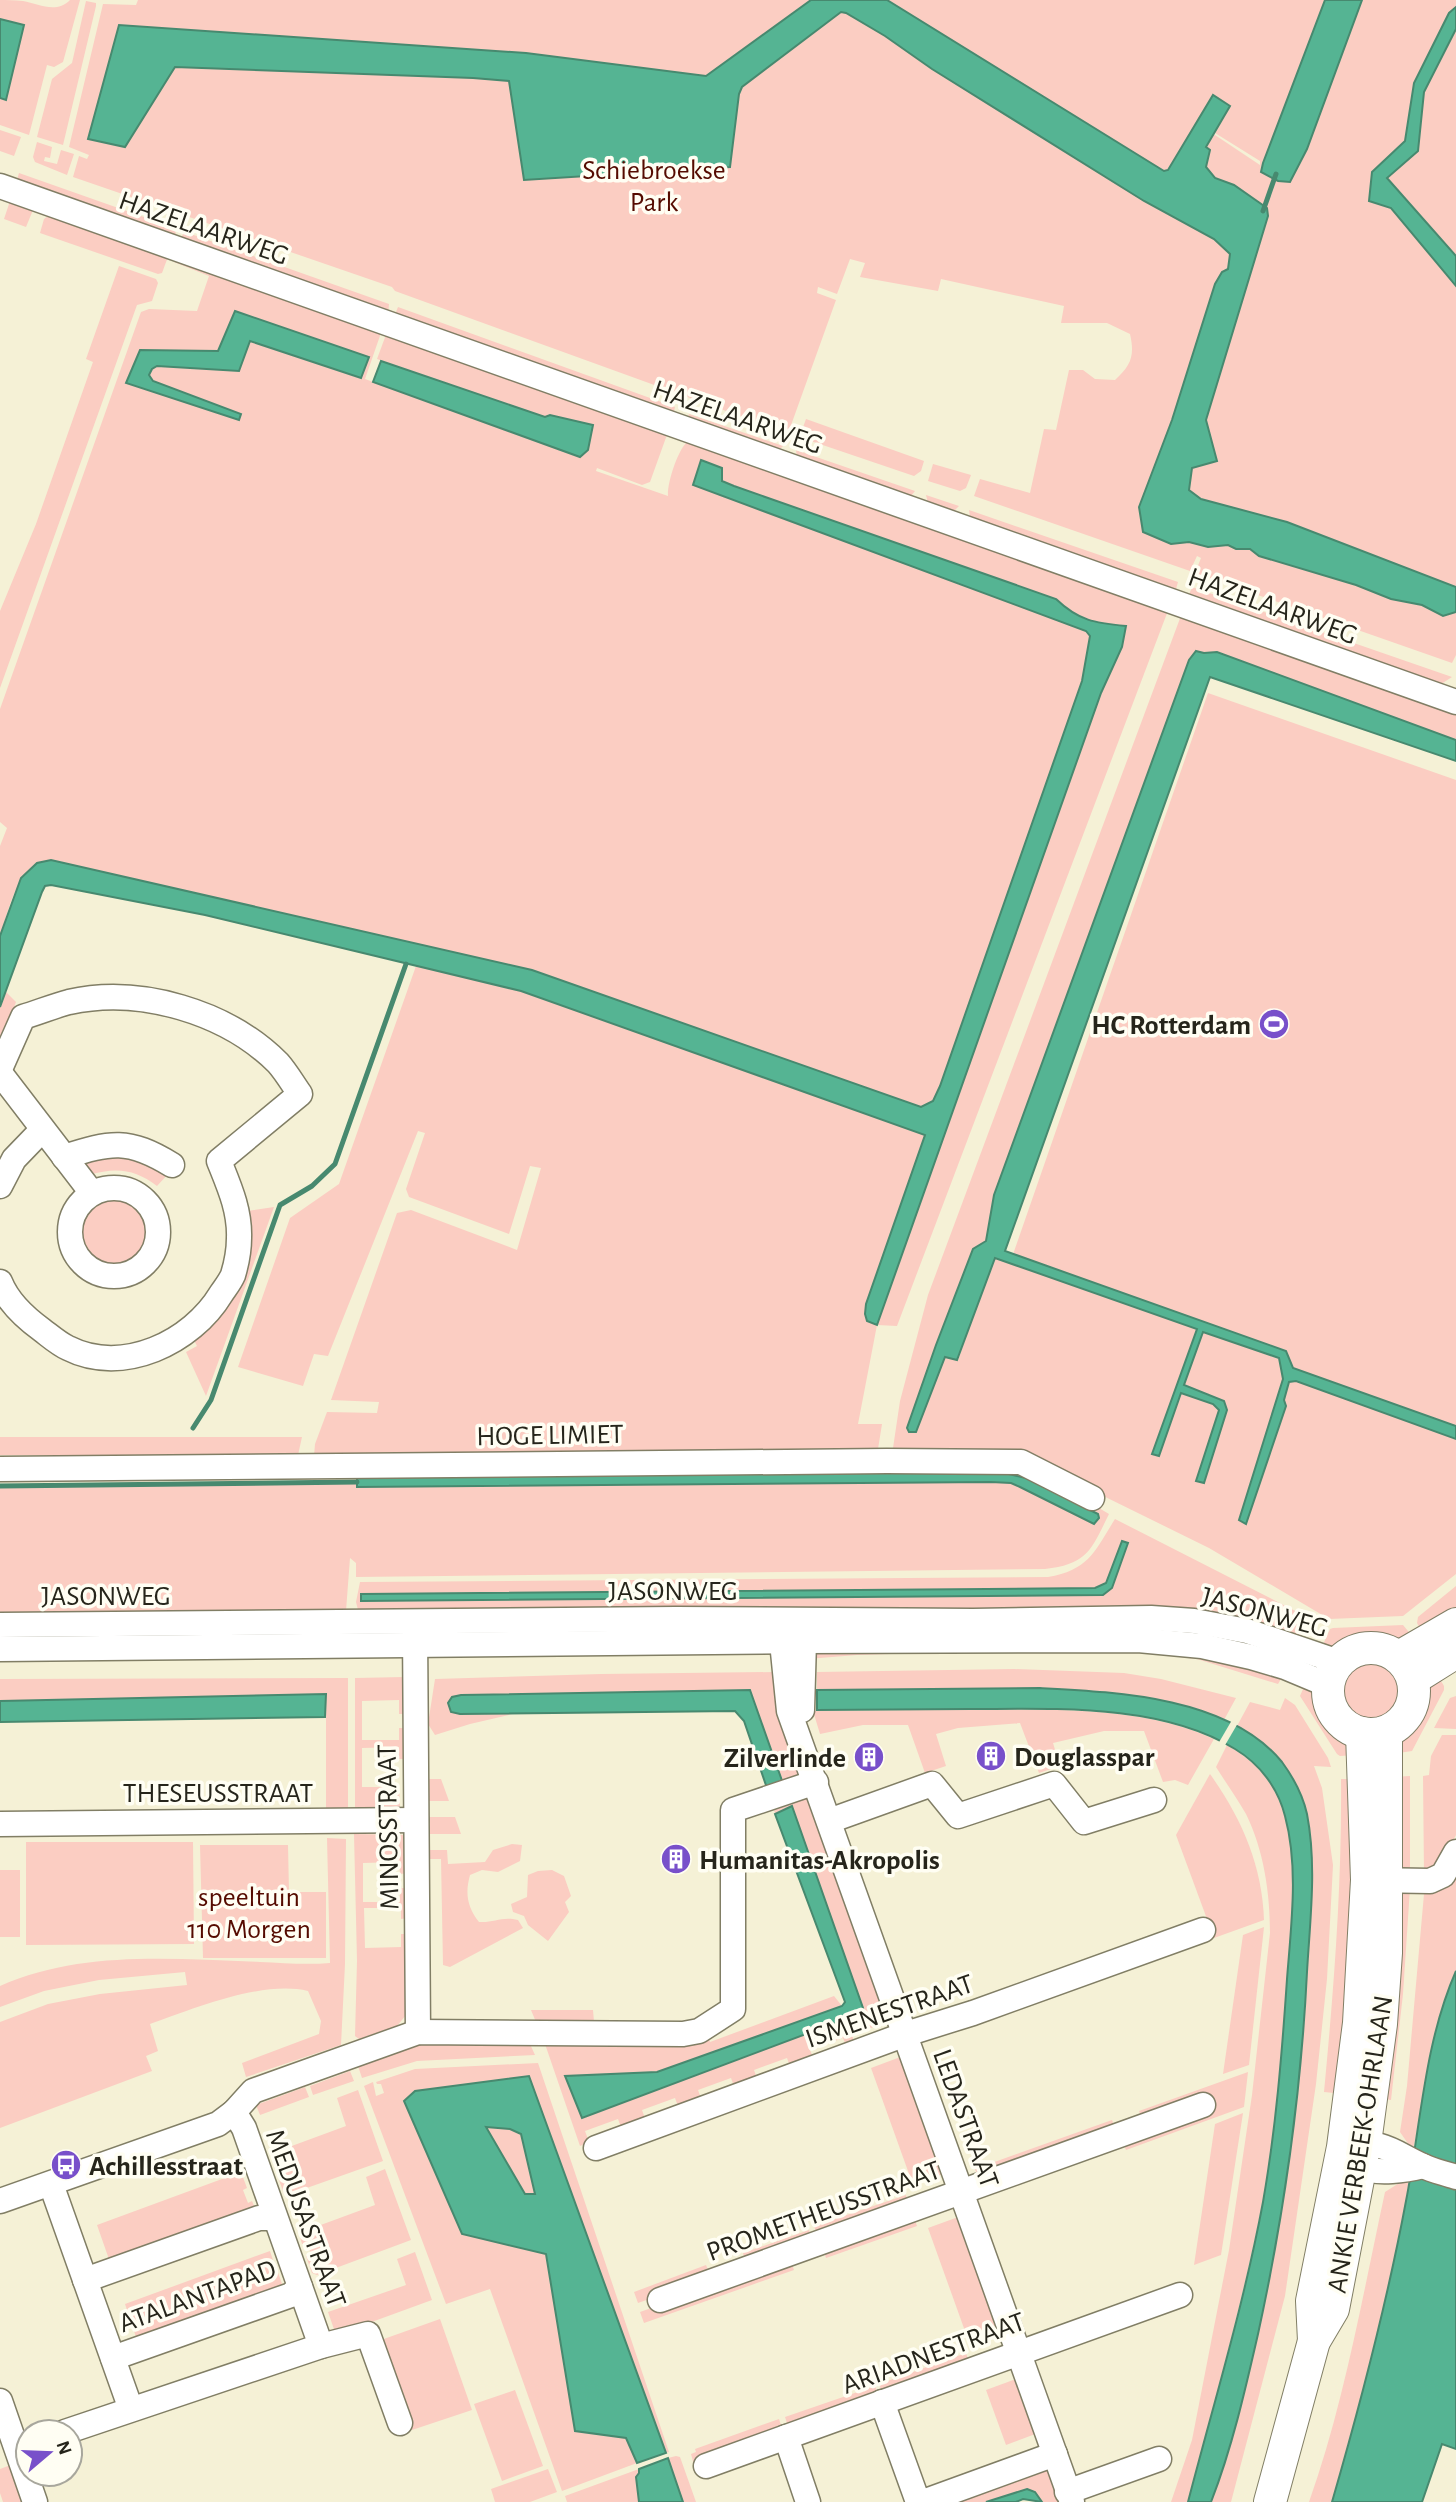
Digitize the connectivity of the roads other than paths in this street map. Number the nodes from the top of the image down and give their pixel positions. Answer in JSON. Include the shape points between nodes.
{"nodes":[{"id":1,"x":0,"y":186,"type":"edge"},
{"id":2,"x":1456,"y":702,"type":"edge"},
{"id":3,"x":0,"y":1071,"type":"edge"},
{"id":4,"x":42,"y":1129,"type":"junction"},
{"id":5,"x":64,"y":1157,"type":"junction"},
{"id":6,"x":172,"y":1165,"type":"dead end"},
{"id":7,"x":0,"y":1186,"type":"edge"},
{"id":8,"x":92,"y":1192,"type":"dead end"},
{"id":9,"x":0,"y":1282,"type":"edge"},
{"id":10,"x":0,"y":1469,"type":"edge"},
{"id":11,"x":1092,"y":1498,"type":"dead end"},
{"id":12,"x":1456,"y":1624,"type":"edge"},
{"id":13,"x":0,"y":1625,"type":"edge"},
{"id":14,"x":415,"y":1633,"type":"junction"},
{"id":15,"x":792,"y":1634,"type":"junction"},
{"id":16,"x":0,"y":1649,"type":"edge"},
{"id":17,"x":1456,"y":1652,"type":"edge"},
{"id":18,"x":1406,"y":1668,"type":"junction"},
{"id":19,"x":1334,"y":1674,"type":"junction"},
{"id":20,"x":1374,"y":1733,"type":"junction"},
{"id":21,"x":816,"y":1782,"type":"junction"},
{"id":22,"x":1154,"y":1800,"type":"dead end"},
{"id":23,"x":416,"y":1820,"type":"junction"},
{"id":24,"x":829,"y":1821,"type":"junction"},
{"id":25,"x":10,"y":1823,"type":"edge"},
{"id":26,"x":0,"y":1844,"type":"edge"},
{"id":27,"x":1456,"y":1852,"type":"edge"},
{"id":28,"x":1378,"y":1880,"type":"junction"},
{"id":29,"x":1203,"y":1930,"type":"dead end"},
{"id":30,"x":418,"y":2032,"type":"junction"},
{"id":31,"x":906,"y":2034,"type":"junction"},
{"id":32,"x":1203,"y":2105,"type":"dead end"},
{"id":33,"x":234,"y":2112,"type":"junction"},
{"id":34,"x":596,"y":2148,"type":"dead end"},
{"id":35,"x":1356,"y":2152,"type":"junction"},
{"id":36,"x":1456,"y":2177,"type":"edge"},
{"id":37,"x":51,"y":2183,"type":"junction"},
{"id":38,"x":962,"y":2192,"type":"junction"},
{"id":39,"x":0,"y":2201,"type":"edge"},
{"id":40,"x":275,"y":2218,"type":"junction"},
{"id":41,"x":86,"y":2280,"type":"junction"},
{"id":42,"x":300,"y":2287,"type":"junction"},
{"id":43,"x":1180,"y":2295,"type":"dead end"},
{"id":44,"x":660,"y":2300,"type":"dead end"},
{"id":45,"x":321,"y":2346,"type":"junction"},
{"id":46,"x":1019,"y":2353,"type":"junction"},
{"id":47,"x":113,"y":2358,"type":"junction"},
{"id":48,"x":0,"y":2401,"type":"edge"},
{"id":49,"x":882,"y":2402,"type":"junction"},
{"id":50,"x":134,"y":2407,"type":"junction"},
{"id":51,"x":400,"y":2423,"type":"dead end"},
{"id":52,"x":84,"y":2425,"type":"edge"},
{"id":53,"x":786,"y":2437,"type":"junction"},
{"id":54,"x":14,"y":2444,"type":"edge"},
{"id":55,"x":1055,"y":2454,"type":"junction"},
{"id":56,"x":1158,"y":2459,"type":"dead end"},
{"id":57,"x":706,"y":2466,"type":"dead end"},
{"id":58,"x":1070,"y":2497,"type":"edge"},
{"id":59,"x":808,"y":2502,"type":"edge"},
{"id":60,"x":918,"y":2502,"type":"edge"},
{"id":61,"x":923,"y":2502,"type":"edge"},
{"id":62,"x":1270,"y":2502,"type":"edge"}],
"edges":[{"from":1,"to":2,"type":"street","name":"HAZELAARWEG"},
{"from":3,"to":4,"type":"street"},
{"from":3,"to":9,"type":"street","via":[[23,1017],[70,1002],[146,999],[192,1010],[237,1032],[278,1064],[300,1094],[219,1160],[236,1207],[239,1239],[233,1276],[213,1307],[180,1337],[126,1357],[96,1357],[68,1349],[24,1317]]},
{"from":4,"to":5,"type":"street"},
{"from":4,"to":7,"type":"street","via":[[14,1159]]},
{"from":5,"to":6,"type":"street","via":[[101,1145],[125,1144]]},
{"from":5,"to":8,"type":"street"},
{"from":10,"to":11,"type":"street","name":"HOGE LIMIET","via":[[1021,1462]]},
{"from":12,"to":18,"type":"main road"},
{"from":13,"to":14,"type":"street","name":"JASONWEG","via":[[339,1624]]},
{"from":14,"to":15,"type":"street","name":"JASONWEG"},
{"from":14,"to":16,"type":"street","name":"JASONWEG"},
{"from":14,"to":23,"type":"street","name":"MINOSSTRAAT"},
{"from":15,"to":19,"type":"street","name":"JASONWEG","via":[[1065,1617],[1194,1621],[1247,1632]]},
{"from":15,"to":21,"type":"street","name":"LEDASTRAAT","via":[[789,1711]]},
{"from":17,"to":18,"type":"main road"},
{"from":18,"to":19,"type":"main road","via":[[1385,1649],[1369,1647],[1353,1651]]},
{"from":18,"to":20,"type":"main road","via":[[1415,1695],[1410,1710],[1401,1723]]},
{"from":19,"to":20,"type":"main road","via":[[1330,1703],[1335,1715],[1344,1725]]},
{"from":20,"to":28,"type":"main road","name":"ANKIE VERBEEK-OHRLAAN"},
{"from":21,"to":24,"type":"street","name":"LEDASTRAAT"},
{"from":21,"to":30,"type":"street","via":[[733,1811],[733,2009],[699,2031]]},
{"from":22,"to":24,"type":"street","via":[[1084,1822],[1054,1784],[958,1816],[932,1784]]},
{"from":23,"to":25,"type":"street","name":"THESEUSSTRAAT"},
{"from":23,"to":30,"type":"street","name":"MINOSSTRAAT"},
{"from":24,"to":31,"type":"street","name":"LEDASTRAAT"},
{"from":25,"to":26,"type":"street","name":"THESEUSSTRAAT"},
{"from":27,"to":28,"type":"street","via":[[1443,1875],[1430,1881]]},
{"from":28,"to":35,"type":"main road","name":"ANKIE VERBEEK-OHRLAAN","via":[[1359,2023]]},
{"from":29,"to":31,"type":"street","name":"ISMENESTRAAT"},
{"from":30,"to":33,"type":"street","via":[[253,2091]]},
{"from":31,"to":34,"type":"street","name":"ISMENESTRAAT"},
{"from":31,"to":38,"type":"street","name":"LEDASTRAAT"},
{"from":32,"to":38,"type":"street","name":"PROMETHEUSSTRAAT"},
{"from":33,"to":37,"type":"street","via":[[218,2124]]},
{"from":33,"to":40,"type":"street","name":"MEDUSASTRAAT","via":[[244,2128]]},
{"from":35,"to":36,"type":"street","via":[[1384,2171],[1423,2166]]},
{"from":35,"to":62,"type":"main road","name":"ANKIE VERBEEK-OHRLAAN","via":[[1312,2301],[1314,2341]]},
{"from":37,"to":39,"type":"street"},
{"from":37,"to":41,"type":"street"},
{"from":38,"to":44,"type":"street","name":"PROMETHEUSSTRAAT"},
{"from":38,"to":46,"type":"street","name":"LEDASTRAAT"},
{"from":40,"to":41,"type":"street","via":[[259,2218]]},
{"from":40,"to":42,"type":"street","name":"MEDUSASTRAAT"},
{"from":41,"to":47,"type":"street"},
{"from":42,"to":45,"type":"street","name":"MEDUSASTRAAT"},
{"from":42,"to":47,"type":"street","name":"ATALANTAPAD","via":[[291,2295]]},
{"from":43,"to":46,"type":"street","name":"ARIADNESTRAAT"},
{"from":45,"to":50,"type":"street"},
{"from":45,"to":51,"type":"street","via":[[368,2334]]},
{"from":46,"to":49,"type":"street","name":"ARIADNESTRAAT"},
{"from":46,"to":55,"type":"street","name":"LEDASTRAAT"},
{"from":47,"to":50,"type":"street"},
{"from":48,"to":54,"type":"street"},
{"from":49,"to":53,"type":"street","name":"ARIADNESTRAAT"},
{"from":49,"to":60,"type":"street"},
{"from":50,"to":52,"type":"street"},
{"from":53,"to":57,"type":"street","name":"ARIADNESTRAAT"},
{"from":53,"to":59,"type":"street"},
{"from":55,"to":58,"type":"street","name":"LEDASTRAAT"},
{"from":55,"to":61,"type":"street"},
{"from":56,"to":58,"type":"street"}]}
